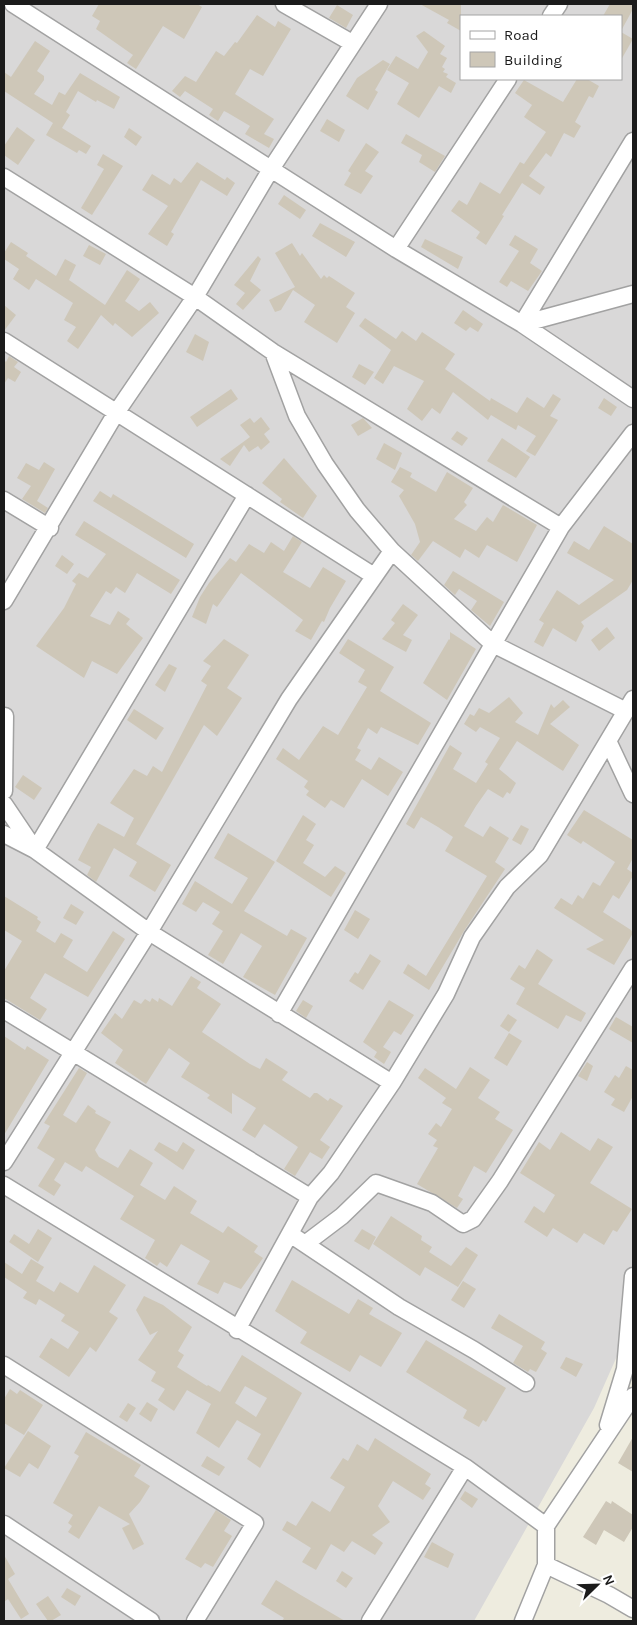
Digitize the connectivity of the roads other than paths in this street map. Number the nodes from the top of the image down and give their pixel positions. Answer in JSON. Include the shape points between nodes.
{"nodes":[{"id":1,"x":13,"y":4,"type":"edge"},
{"id":2,"x":284,"y":4,"type":"edge"},
{"id":3,"x":379,"y":4,"type":"edge"},
{"id":4,"x":559,"y":4,"type":"edge"},
{"id":5,"x":551,"y":15,"type":"edge"},
{"id":6,"x":352,"y":43,"type":"junction"},
{"id":7,"x":507,"y":80,"type":"edge"},
{"id":8,"x":633,"y":141,"type":"edge"},
{"id":9,"x":271,"y":169,"type":"junction"},
{"id":10,"x":4,"y":177,"type":"edge"},
{"id":11,"x":396,"y":249,"type":"junction"},
{"id":12,"x":633,"y":294,"type":"edge"},
{"id":13,"x":195,"y":297,"type":"junction"},
{"id":14,"x":522,"y":324,"type":"junction"},
{"id":15,"x":4,"y":342,"type":"edge"},
{"id":16,"x":273,"y":352,"type":"junction"},
{"id":17,"x":633,"y":399,"type":"edge"},
{"id":18,"x":116,"y":413,"type":"junction"},
{"id":19,"x":633,"y":433,"type":"edge"},
{"id":20,"x":247,"y":495,"type":"junction"},
{"id":21,"x":4,"y":500,"type":"edge"},
{"id":22,"x":561,"y":527,"type":"junction"},
{"id":23,"x":50,"y":528,"type":"junction"},
{"id":24,"x":392,"y":551,"type":"junction"},
{"id":25,"x":374,"y":576,"type":"junction"},
{"id":26,"x":4,"y":601,"type":"edge"},
{"id":27,"x":493,"y":644,"type":"junction"},
{"id":28,"x":630,"y":705,"type":"edge"},
{"id":29,"x":5,"y":716,"type":"edge"},
{"id":30,"x":609,"y":743,"type":"junction"},
{"id":31,"x":4,"y":790,"type":"edge"},
{"id":32,"x":633,"y":794,"type":"edge"},
{"id":33,"x":4,"y":804,"type":"edge"},
{"id":34,"x":4,"y":834,"type":"edge"},
{"id":35,"x":35,"y":850,"type":"junction"},
{"id":36,"x":148,"y":932,"type":"junction"},
{"id":37,"x":633,"y":968,"type":"edge"},
{"id":38,"x":628,"y":991,"type":"edge"},
{"id":39,"x":4,"y":1010,"type":"edge"},
{"id":40,"x":279,"y":1014,"type":"junction"},
{"id":41,"x":74,"y":1051,"type":"junction"},
{"id":42,"x":392,"y":1083,"type":"junction"},
{"id":43,"x":4,"y":1162,"type":"edge"},
{"id":44,"x":4,"y":1185,"type":"edge"},
{"id":45,"x":310,"y":1197,"type":"junction"},
{"id":46,"x":290,"y":1234,"type":"junction"},
{"id":47,"x":305,"y":1244,"type":"junction"},
{"id":48,"x":633,"y":1276,"type":"edge"},
{"id":49,"x":237,"y":1330,"type":"junction"},
{"id":50,"x":4,"y":1365,"type":"edge"},
{"id":51,"x":526,"y":1383,"type":"dead end"},
{"id":52,"x":633,"y":1396,"type":"edge"},
{"id":53,"x":604,"y":1439,"type":"junction"},
{"id":54,"x":465,"y":1468,"type":"junction"},
{"id":55,"x":4,"y":1524,"type":"edge"},
{"id":56,"x":546,"y":1526,"type":"junction"},
{"id":57,"x":546,"y":1565,"type":"junction"},
{"id":58,"x":633,"y":1609,"type":"edge"},
{"id":59,"x":151,"y":1621,"type":"edge"},
{"id":60,"x":195,"y":1621,"type":"edge"},
{"id":61,"x":370,"y":1621,"type":"edge"},
{"id":62,"x":523,"y":1621,"type":"edge"}],
"edges":[{"from":1,"to":9,"type":"street"},
{"from":2,"to":6,"type":"street"},
{"from":3,"to":6,"type":"street"},
{"from":4,"to":5,"type":"street"},
{"from":6,"to":9,"type":"street"},
{"from":7,"to":11,"type":"street"},
{"from":8,"to":14,"type":"street"},
{"from":9,"to":11,"type":"street"},
{"from":9,"to":13,"type":"street"},
{"from":10,"to":13,"type":"street"},
{"from":11,"to":14,"type":"street"},
{"from":12,"to":14,"type":"street"},
{"from":13,"to":16,"type":"street"},
{"from":13,"to":18,"type":"street"},
{"from":14,"to":17,"type":"street"},
{"from":15,"to":18,"type":"street"},
{"from":16,"to":22,"type":"street"},
{"from":16,"to":24,"type":"street","via":[[298,416],[325,464],[357,510]]},
{"from":18,"to":20,"type":"street"},
{"from":18,"to":23,"type":"street"},
{"from":19,"to":22,"type":"street"},
{"from":20,"to":25,"type":"street"},
{"from":20,"to":35,"type":"street"},
{"from":21,"to":23,"type":"street"},
{"from":22,"to":27,"type":"street"},
{"from":23,"to":26,"type":"street"},
{"from":24,"to":25,"type":"street"},
{"from":24,"to":27,"type":"street"},
{"from":25,"to":36,"type":"street","via":[[289,699]]},
{"from":27,"to":28,"type":"street"},
{"from":27,"to":40,"type":"street"},
{"from":28,"to":30,"type":"street"},
{"from":29,"to":31,"type":"street"},
{"from":30,"to":32,"type":"street"},
{"from":30,"to":42,"type":"street","via":[[540,855],[507,887],[472,937],[446,994]]},
{"from":33,"to":35,"type":"street"},
{"from":34,"to":35,"type":"street"},
{"from":35,"to":36,"type":"street"},
{"from":36,"to":40,"type":"street"},
{"from":36,"to":41,"type":"street"},
{"from":37,"to":38,"type":"street"},
{"from":38,"to":47,"type":"street","via":[[473,1219],[463,1224],[432,1203],[376,1183],[342,1216]]},
{"from":39,"to":41,"type":"street"},
{"from":40,"to":42,"type":"street"},
{"from":41,"to":43,"type":"street"},
{"from":41,"to":45,"type":"street"},
{"from":42,"to":45,"type":"street"},
{"from":44,"to":49,"type":"street"},
{"from":45,"to":46,"type":"street"},
{"from":46,"to":47,"type":"street"},
{"from":46,"to":49,"type":"street"},
{"from":47,"to":51,"type":"street","via":[[399,1307]]},
{"from":48,"to":53,"type":"street","via":[[624,1369]]},
{"from":49,"to":54,"type":"street"},
{"from":50,"to":60,"type":"street","via":[[255,1523]]},
{"from":52,"to":53,"type":"street"},
{"from":53,"to":56,"type":"street"},
{"from":54,"to":56,"type":"street"},
{"from":54,"to":61,"type":"street"},
{"from":55,"to":59,"type":"street"},
{"from":56,"to":57,"type":"street"},
{"from":57,"to":58,"type":"street"},
{"from":57,"to":62,"type":"street"}]}
